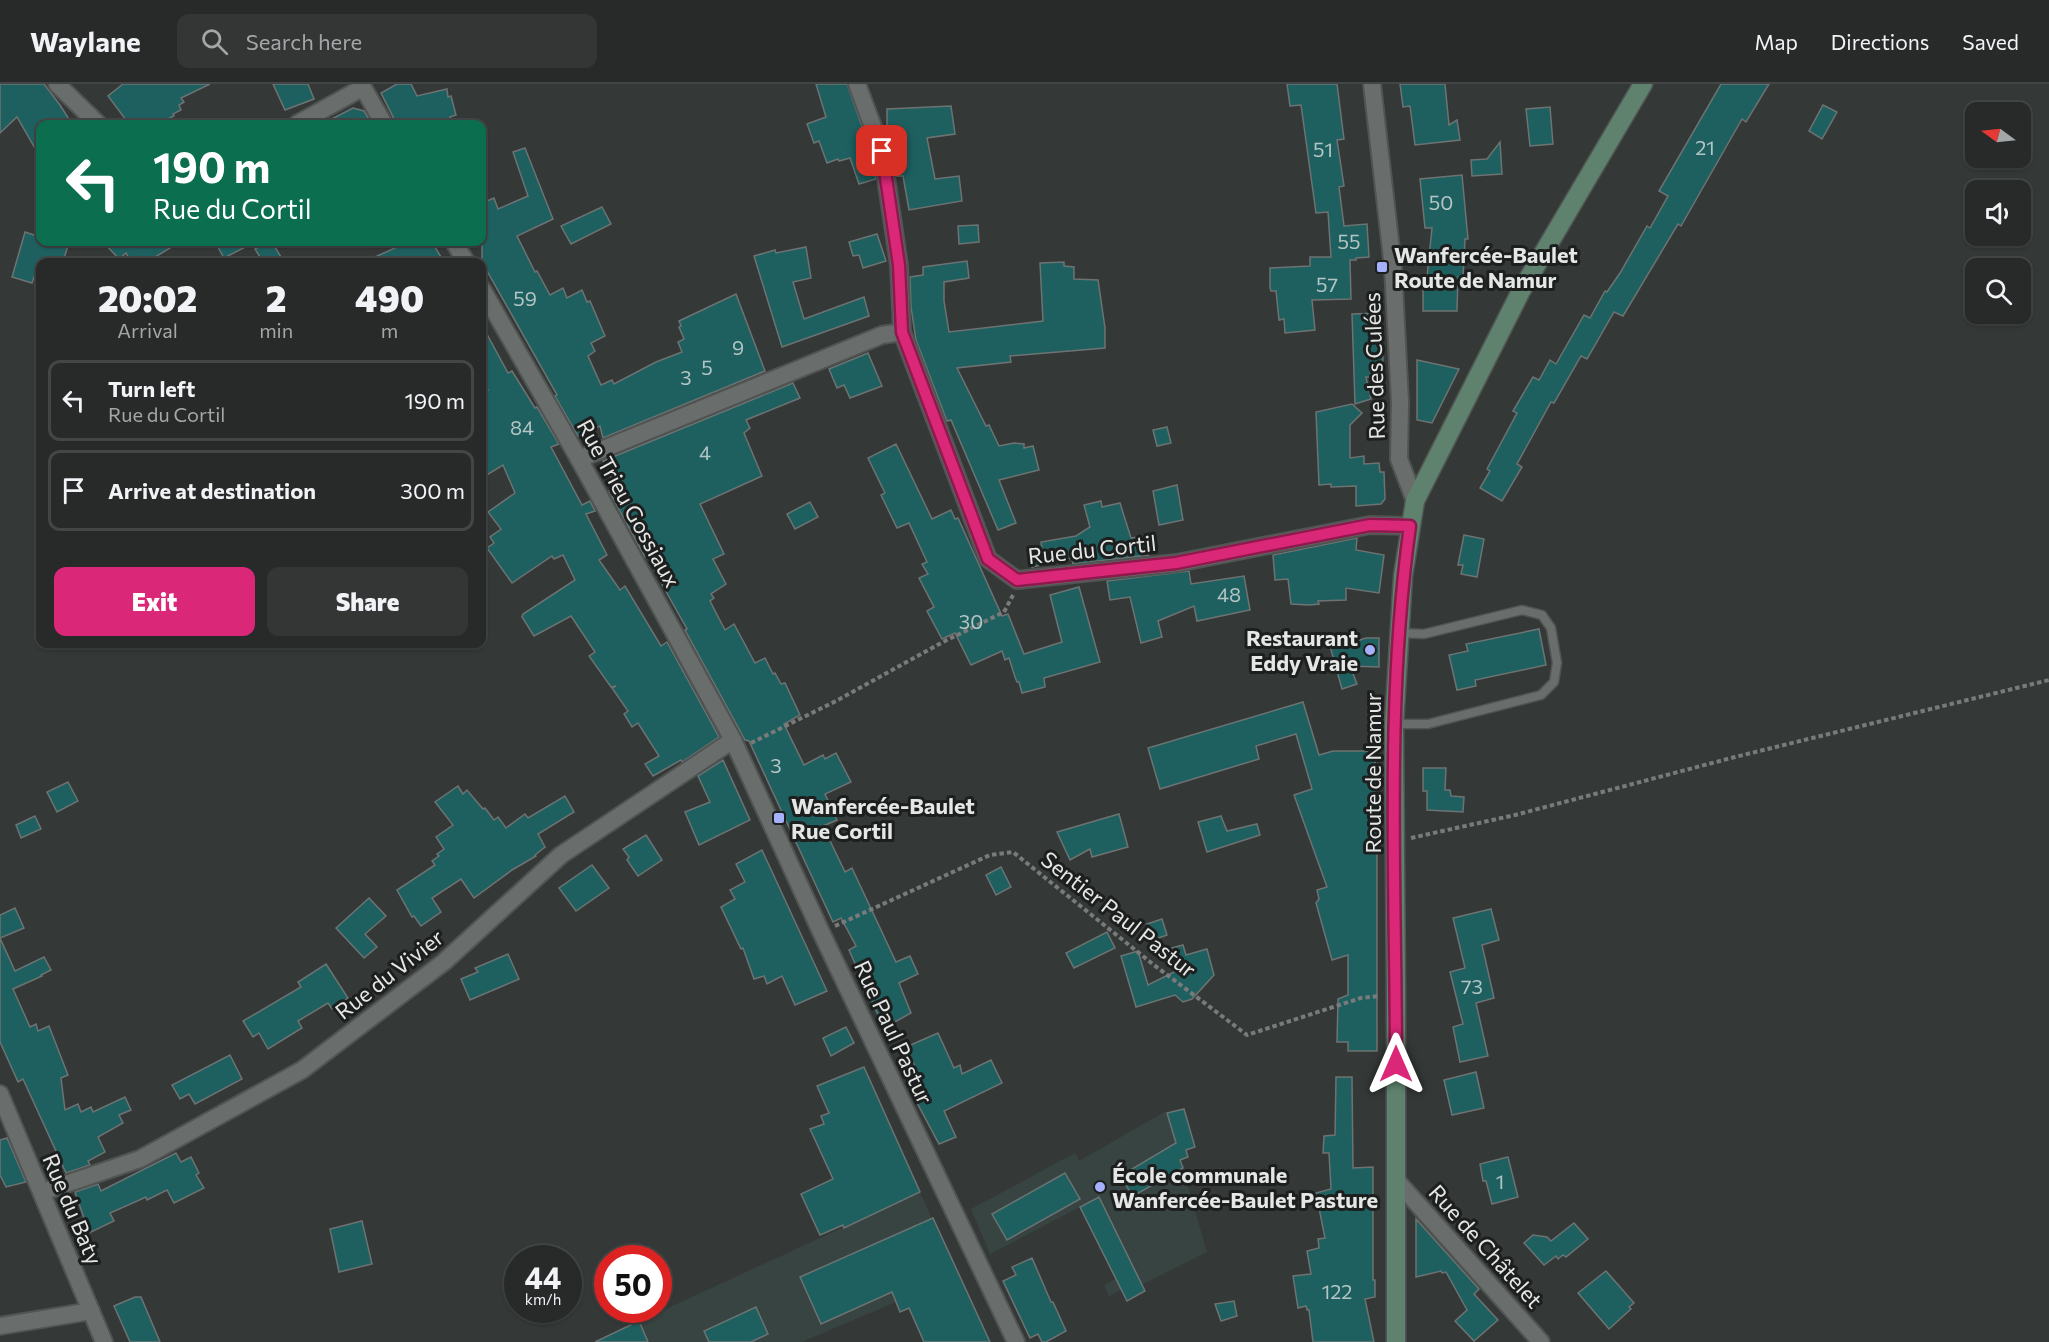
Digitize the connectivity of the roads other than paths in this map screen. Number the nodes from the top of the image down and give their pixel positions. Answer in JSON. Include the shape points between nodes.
{"nodes":[{"id":1,"x":57,"y":84,"type":"edge"},
{"id":2,"x":857,"y":84,"type":"edge"},
{"id":3,"x":1372,"y":84,"type":"edge"},
{"id":4,"x":1643,"y":84,"type":"edge"},
{"id":5,"x":362,"y":86,"type":"edge"},
{"id":6,"x":94,"y":120,"type":"edge"},
{"id":7,"x":304,"y":120,"type":"edge"},
{"id":8,"x":382,"y":120,"type":"edge"},
{"id":9,"x":486,"y":296,"type":"edge"},
{"id":10,"x":902,"y":332,"type":"junction"},
{"id":11,"x":579,"y":459,"type":"junction"},
{"id":12,"x":1415,"y":501,"type":"junction"},
{"id":13,"x":1410,"y":526,"type":"junction"},
{"id":14,"x":1399,"y":633,"type":"junction"},
{"id":15,"x":1394,"y":724,"type":"junction"},
{"id":16,"x":733,"y":740,"type":"junction"},
{"id":17,"x":0,"y":1094,"type":"edge"},
{"id":18,"x":1396,"y":1180,"type":"junction"},
{"id":19,"x":42,"y":1192,"type":"junction"},
{"id":20,"x":91,"y":1311,"type":"junction"},
{"id":21,"x":0,"y":1326,"type":"edge"},
{"id":22,"x":105,"y":1342,"type":"edge"},
{"id":23,"x":1016,"y":1342,"type":"edge"},
{"id":24,"x":1396,"y":1342,"type":"edge"},
{"id":25,"x":1541,"y":1342,"type":"edge"}],
"edges":[{"from":1,"to":6,"type":"street"},
{"from":2,"to":10,"type":"street","name":"Rue du Cortil","via":[[882,151],[899,265]]},
{"from":3,"to":12,"type":"street","name":"Rue des Culées","via":[[1393,267],[1399,459]]},
{"from":4,"to":12,"type":"main road","name":"Route de Namur","via":[[1521,291]]},
{"from":5,"to":7,"type":"street"},
{"from":5,"to":8,"type":"street"},
{"from":9,"to":11,"type":"street","name":"Rue Trieu Gossiaux"},
{"from":10,"to":11,"type":"street","via":[[882,335]]},
{"from":10,"to":13,"type":"street","name":"Rue du Cortil","via":[[988,559],[1017,580],[1176,563],[1370,525]]},
{"from":11,"to":16,"type":"street","name":"Rue Trieu Gossiaux"},
{"from":12,"to":13,"type":"main road","name":"Route de Namur"},
{"from":13,"to":14,"type":"main road","name":"Route de Namur"},
{"from":14,"to":15,"type":"main road","name":"Route de Namur"},
{"from":14,"to":15,"type":"lane","via":[[1425,634],[1522,610],[1542,615],[1547,621],[1557,663],[1554,682],[1541,695],[1428,724]]},
{"from":15,"to":18,"type":"main road","name":"Route de Namur"},
{"from":16,"to":19,"type":"street","name":"Rue du Vivier","via":[[561,855],[444,962],[302,1070],[140,1159]]},
{"from":16,"to":23,"type":"street","name":"Rue Paul Pastur"},
{"from":17,"to":19,"type":"street","name":"Rue du Baty"},
{"from":18,"to":24,"type":"main road","name":"Route de Namur"},
{"from":18,"to":25,"type":"street","name":"Rue de Châtelet"},
{"from":19,"to":20,"type":"street","name":"Rue du Baty"},
{"from":20,"to":21,"type":"street"},
{"from":20,"to":22,"type":"street","name":"Rue du Baty"}]}
